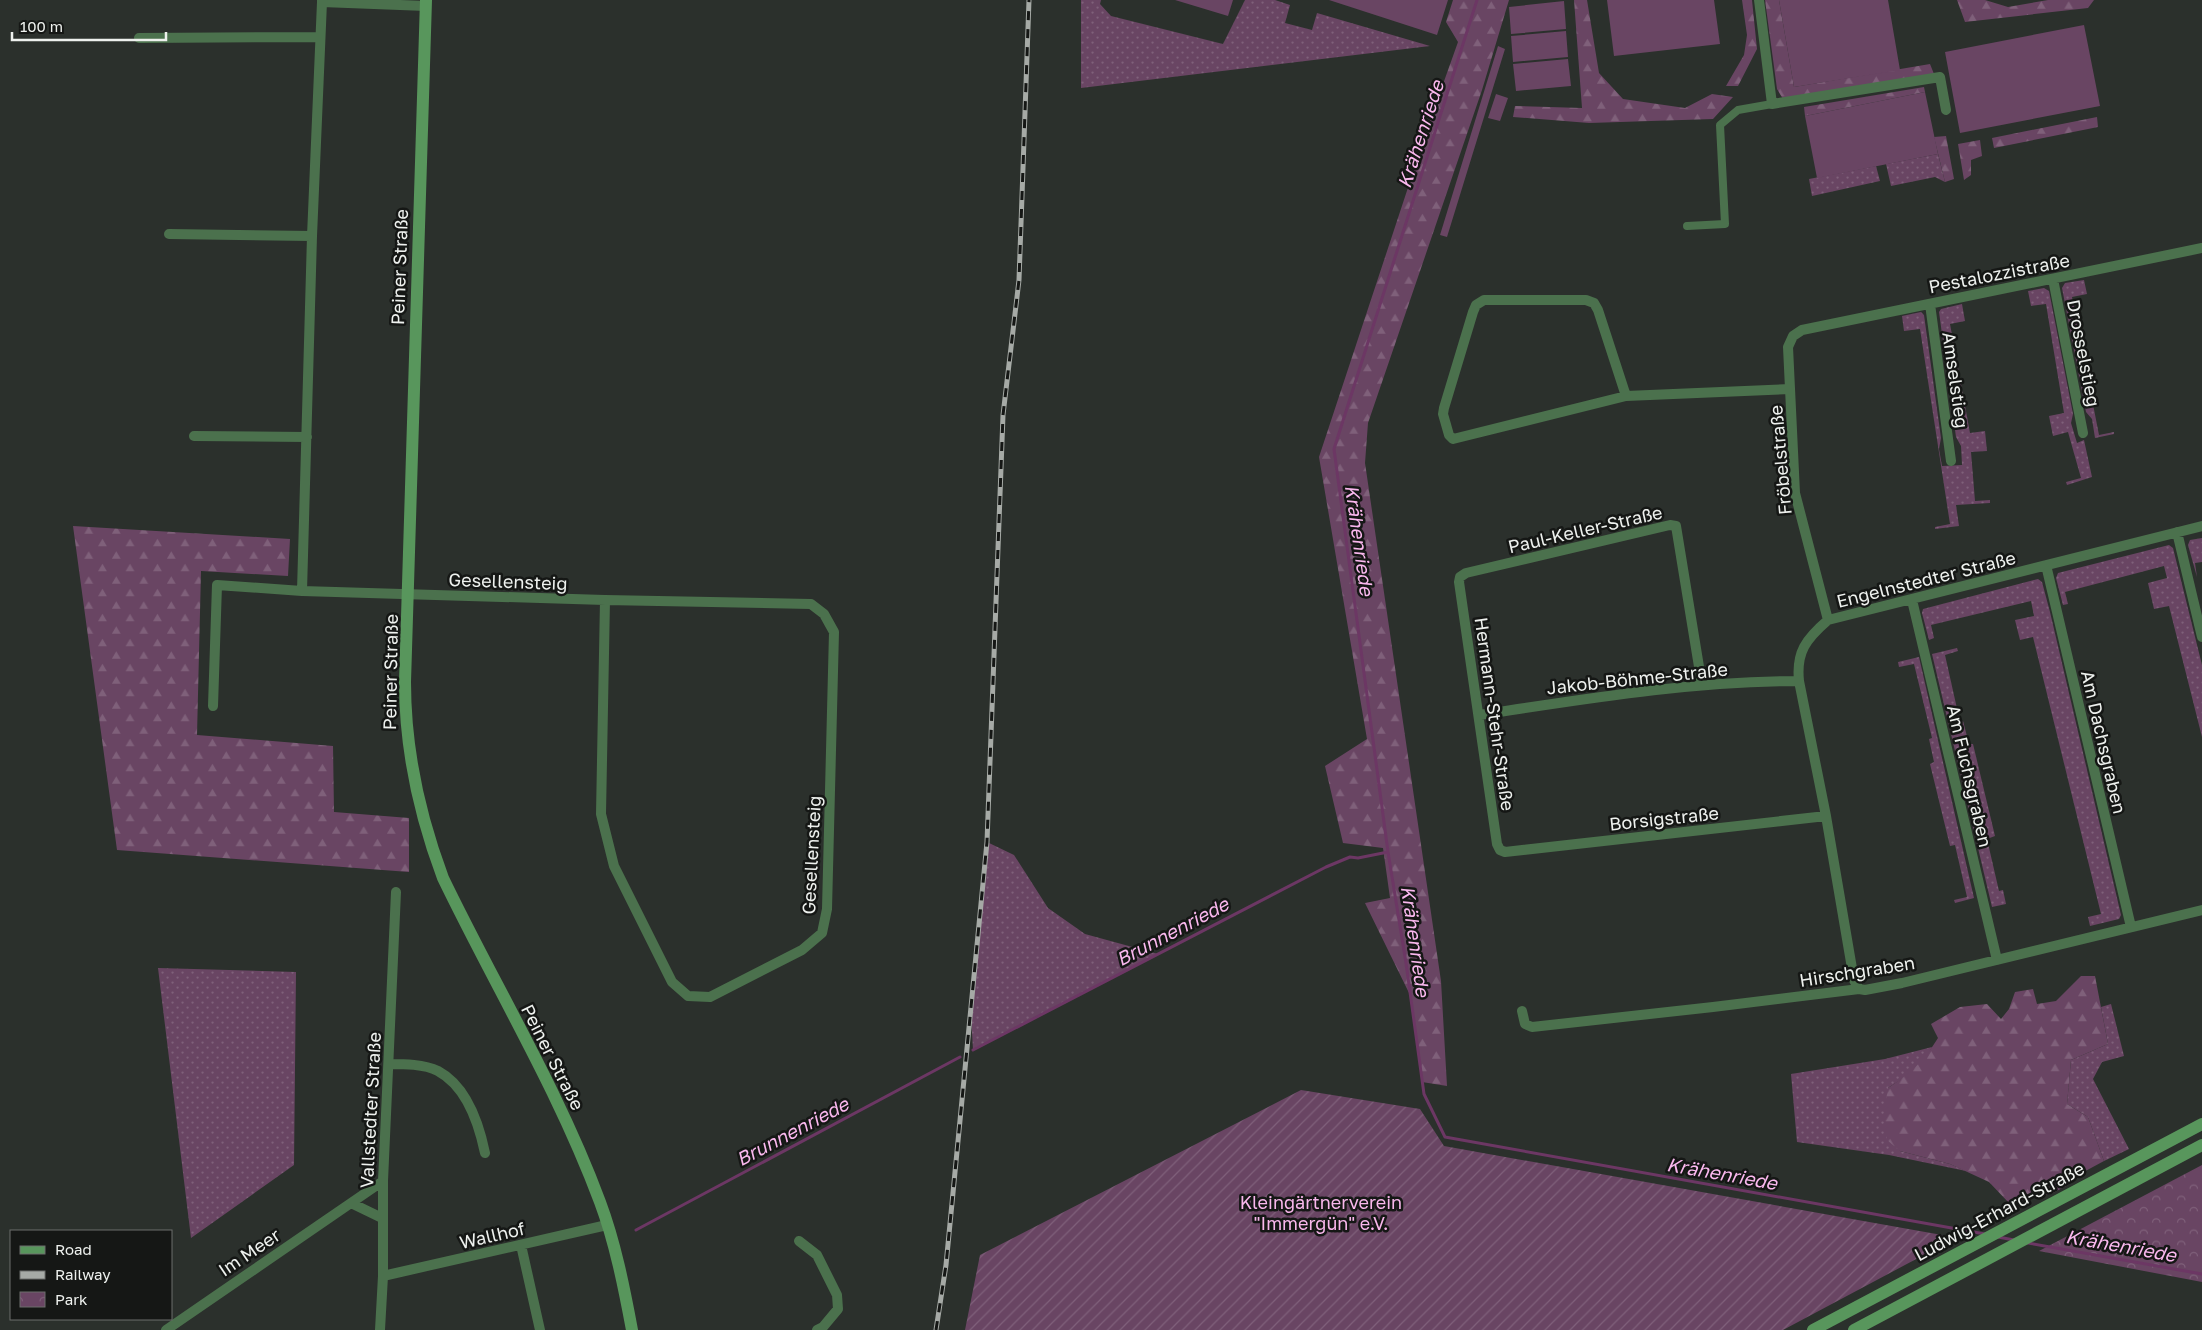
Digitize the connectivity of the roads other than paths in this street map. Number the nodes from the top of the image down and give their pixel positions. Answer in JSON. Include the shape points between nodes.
{"nodes":[{"id":1,"x":1760,"y":0,"type":"edge"},
{"id":2,"x":322,"y":1,"type":"edge"},
{"id":3,"x":426,"y":3,"type":"edge"},
{"id":4,"x":319,"y":37,"type":"junction"},
{"id":5,"x":138,"y":38,"type":"dead end"},
{"id":6,"x":1772,"y":104,"type":"junction"},
{"id":7,"x":1946,"y":110,"type":"dead end"},
{"id":8,"x":1687,"y":226,"type":"dead end"},
{"id":9,"x":169,"y":234,"type":"dead end"},
{"id":10,"x":312,"y":236,"type":"junction"},
{"id":11,"x":2202,"y":248,"type":"edge"},
{"id":12,"x":2053,"y":279,"type":"junction"},
{"id":13,"x":1930,"y":304,"type":"junction"},
{"id":14,"x":1802,"y":330,"type":"joint"},
{"id":15,"x":1790,"y":390,"type":"junction"},
{"id":16,"x":1626,"y":396,"type":"junction"},
{"id":17,"x":2083,"y":433,"type":"dead end"},
{"id":18,"x":194,"y":436,"type":"dead end"},
{"id":19,"x":307,"y":437,"type":"junction"},
{"id":20,"x":1951,"y":461,"type":"dead end"},
{"id":21,"x":2202,"y":526,"type":"edge"},
{"id":22,"x":2177,"y":532,"type":"junction"},
{"id":23,"x":2046,"y":565,"type":"junction"},
{"id":24,"x":1460,"y":577,"type":"joint"},
{"id":25,"x":302,"y":590,"type":"junction"},
{"id":26,"x":409,"y":593,"type":"junction"},
{"id":27,"x":605,"y":600,"type":"junction"},
{"id":28,"x":1912,"y":600,"type":"junction"},
{"id":29,"x":1828,"y":620,"type":"junction"},
{"id":30,"x":2202,"y":637,"type":"edge"},
{"id":31,"x":1799,"y":681,"type":"junction"},
{"id":32,"x":1702,"y":685,"type":"junction"},
{"id":33,"x":213,"y":706,"type":"dead end"},
{"id":34,"x":1479,"y":715,"type":"junction"},
{"id":35,"x":1826,"y":816,"type":"junction"},
{"id":36,"x":1505,"y":852,"type":"joint"},
{"id":37,"x":396,"y":892,"type":"dead end"},
{"id":38,"x":2202,"y":910,"type":"edge"},
{"id":39,"x":2131,"y":927,"type":"junction"},
{"id":40,"x":1997,"y":960,"type":"junction"},
{"id":41,"x":1859,"y":989,"type":"junction"},
{"id":42,"x":1522,"y":1011,"type":"dead end"},
{"id":43,"x":388,"y":1064,"type":"junction"},
{"id":44,"x":2202,"y":1124,"type":"edge"},
{"id":45,"x":2202,"y":1146,"type":"edge"},
{"id":46,"x":485,"y":1153,"type":"dead end"},
{"id":47,"x":383,"y":1181,"type":"junction"},
{"id":48,"x":351,"y":1203,"type":"junction"},
{"id":49,"x":382,"y":1218,"type":"junction"},
{"id":50,"x":607,"y":1225,"type":"junction"},
{"id":51,"x":799,"y":1241,"type":"dead end"},
{"id":52,"x":520,"y":1246,"type":"junction"},
{"id":53,"x":383,"y":1276,"type":"junction"},
{"id":54,"x":166,"y":1330,"type":"edge"},
{"id":55,"x":380,"y":1330,"type":"edge"},
{"id":56,"x":540,"y":1330,"type":"edge"},
{"id":57,"x":632,"y":1330,"type":"edge"},
{"id":58,"x":817,"y":1330,"type":"edge"},
{"id":59,"x":1813,"y":1330,"type":"edge"},
{"id":60,"x":1854,"y":1330,"type":"edge"}],
"edges":[{"from":1,"to":6,"type":"street"},
{"from":2,"to":3,"type":"street"},
{"from":2,"to":4,"type":"street"},
{"from":3,"to":26,"type":"main road","name":"Peiner Straße"},
{"from":4,"to":5,"type":"street"},
{"from":4,"to":10,"type":"street"},
{"from":6,"to":7,"type":"street","via":[[1940,77]]},
{"from":6,"to":8,"type":"street","via":[[1738,110],[1720,125],[1725,224]]},
{"from":9,"to":10,"type":"street"},
{"from":10,"to":19,"type":"street"},
{"from":11,"to":12,"type":"street","name":"Pestalozzistraße"},
{"from":12,"to":13,"type":"street","name":"Pestalozzistraße"},
{"from":12,"to":17,"type":"street","name":"Drosselstieg"},
{"from":13,"to":14,"type":"street","name":"Pestalozzistraße"},
{"from":13,"to":20,"type":"street","name":"Amselstieg"},
{"from":14,"to":15,"type":"street","name":"Fröbelstraße","via":[[1793,336],[1788,347]]},
{"from":15,"to":16,"type":"street"},
{"from":15,"to":29,"type":"street","name":"Fröbelstraße","via":[[1795,493]]},
{"from":16,"to":16,"type":"street","via":[[1453,439],[1443,414],[1473,312],[1484,300],[1586,300],[1594,303]]},
{"from":18,"to":19,"type":"street"},
{"from":19,"to":25,"type":"street"},
{"from":21,"to":22,"type":"street","name":"Engelnstedter Straße"},
{"from":22,"to":23,"type":"street","name":"Engelnstedter Straße"},
{"from":22,"to":30,"type":"street"},
{"from":23,"to":28,"type":"street","name":"Engelnstedter Straße"},
{"from":23,"to":39,"type":"street","name":"Am Dachsgraben"},
{"from":24,"to":32,"type":"street","name":"Paul-Keller-Straße","via":[[1676,526]]},
{"from":24,"to":34,"type":"street","name":"Hermann-Stehr-Straße"},
{"from":25,"to":26,"type":"street","name":"Gesellensteig"},
{"from":25,"to":33,"type":"street","name":"Gesellensteig","via":[[218,585]]},
{"from":26,"to":27,"type":"street","name":"Gesellensteig"},
{"from":26,"to":50,"type":"main road","name":"Peiner Straße","via":[[404,716],[415,789],[431,846],[471,935],[573,1133]]},
{"from":27,"to":27,"type":"street","name":"Gesellensteig","via":[[812,604],[824,614],[834,632],[826,909],[822,933],[802,950],[710,997],[688,996],[672,982],[614,866],[601,814]]},
{"from":28,"to":29,"type":"street","name":"Engelnstedter Straße"},
{"from":28,"to":40,"type":"street","name":"Am Fuchsgraben"},
{"from":29,"to":31,"type":"street","name":"Engelnstedter Straße","via":[[1804,646],[1798,667]]},
{"from":31,"to":32,"type":"street","name":"Jakob-Böhme-Straße"},
{"from":31,"to":35,"type":"street","name":"Engelnstedter Straße"},
{"from":32,"to":34,"type":"street","name":"Jakob-Böhme-Straße"},
{"from":34,"to":36,"type":"street","name":"Hermann-Stehr-Straße","via":[[1497,844]]},
{"from":35,"to":36,"type":"street","name":"Borsigstraße"},
{"from":35,"to":41,"type":"street","name":"Engelnstedter Straße","via":[[1854,980]]},
{"from":37,"to":43,"type":"street","name":"Vallstedter Straße"},
{"from":38,"to":39,"type":"street","name":"Hirschgraben"},
{"from":39,"to":40,"type":"street","name":"Hirschgraben"},
{"from":40,"to":41,"type":"street","name":"Hirschgraben","via":[[1902,983]]},
{"from":41,"to":42,"type":"street","name":"Hirschgraben","via":[[1532,1027],[1525,1024]]},
{"from":43,"to":46,"type":"street","via":[[411,1064],[438,1071],[460,1089],[480,1130]]},
{"from":43,"to":47,"type":"street","name":"Vallstedter Straße"},
{"from":44,"to":59,"type":"main road","name":"Ludwig-Erhard-Straße"},
{"from":45,"to":60,"type":"main road","name":"Ludwig-Erhard-Straße"},
{"from":47,"to":48,"type":"street","name":"Im Meer"},
{"from":47,"to":49,"type":"street","name":"Vallstedter Straße"},
{"from":48,"to":49,"type":"street"},
{"from":48,"to":54,"type":"street","name":"Im Meer"},
{"from":49,"to":53,"type":"street","name":"Vallstedter Straße"},
{"from":50,"to":52,"type":"street","name":"Wallhof"},
{"from":50,"to":57,"type":"main road","name":"Peiner Straße"},
{"from":51,"to":58,"type":"street","via":[[817,1255],[837,1295],[838,1309],[824,1327]]},
{"from":52,"to":53,"type":"street","name":"Wallhof"},
{"from":52,"to":56,"type":"street"},
{"from":53,"to":55,"type":"street","name":"Vallstedter Straße"}]}
